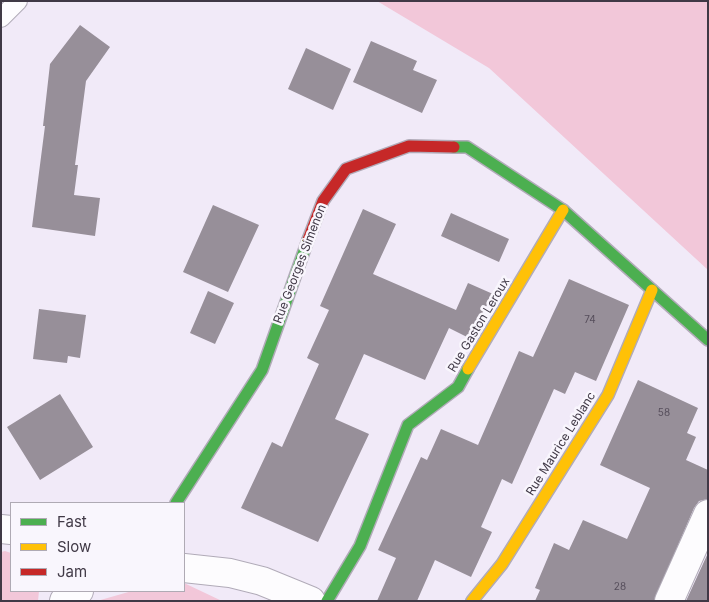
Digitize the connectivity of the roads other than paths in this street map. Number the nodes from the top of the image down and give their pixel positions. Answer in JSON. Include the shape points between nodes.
{"nodes":[{"id":1,"x":18,"y":1,"type":"edge"},
{"id":2,"x":1,"y":18,"type":"edge"},
{"id":3,"x":563,"y":210,"type":"junction"},
{"id":4,"x":652,"y":290,"type":"junction"},
{"id":5,"x":708,"y":340,"type":"edge"},
{"id":6,"x":177,"y":502,"type":"edge"},
{"id":7,"x":708,"y":514,"type":"edge"},
{"id":8,"x":185,"y":568,"type":"edge"},
{"id":9,"x":77,"y":592,"type":"edge"},
{"id":10,"x":62,"y":601,"type":"edge"},
{"id":11,"x":311,"y":601,"type":"edge"},
{"id":12,"x":327,"y":601,"type":"edge"},
{"id":13,"x":472,"y":601,"type":"edge"},
{"id":14,"x":669,"y":601,"type":"edge"}],
"edges":[{"from":1,"to":2,"type":"lane"},
{"from":3,"to":4,"type":"street","name":"Rue Georges Simenon"},
{"from":3,"to":6,"type":"street","name":"Rue Georges Simenon","via":[[466,147],[409,146],[346,169],[323,201],[262,370]]},
{"from":3,"to":12,"type":"street","name":"Rue Gaston Leroux","via":[[458,387],[408,425],[360,546]]},
{"from":4,"to":5,"type":"street","name":"Rue Georges Simenon"},
{"from":4,"to":13,"type":"street","name":"Rue Maurice Leblanc","via":[[608,395],[502,564]]},
{"from":7,"to":14,"type":"street"},
{"from":8,"to":11,"type":"street","via":[[230,573],[262,581]]},
{"from":9,"to":10,"type":"street"}]}
